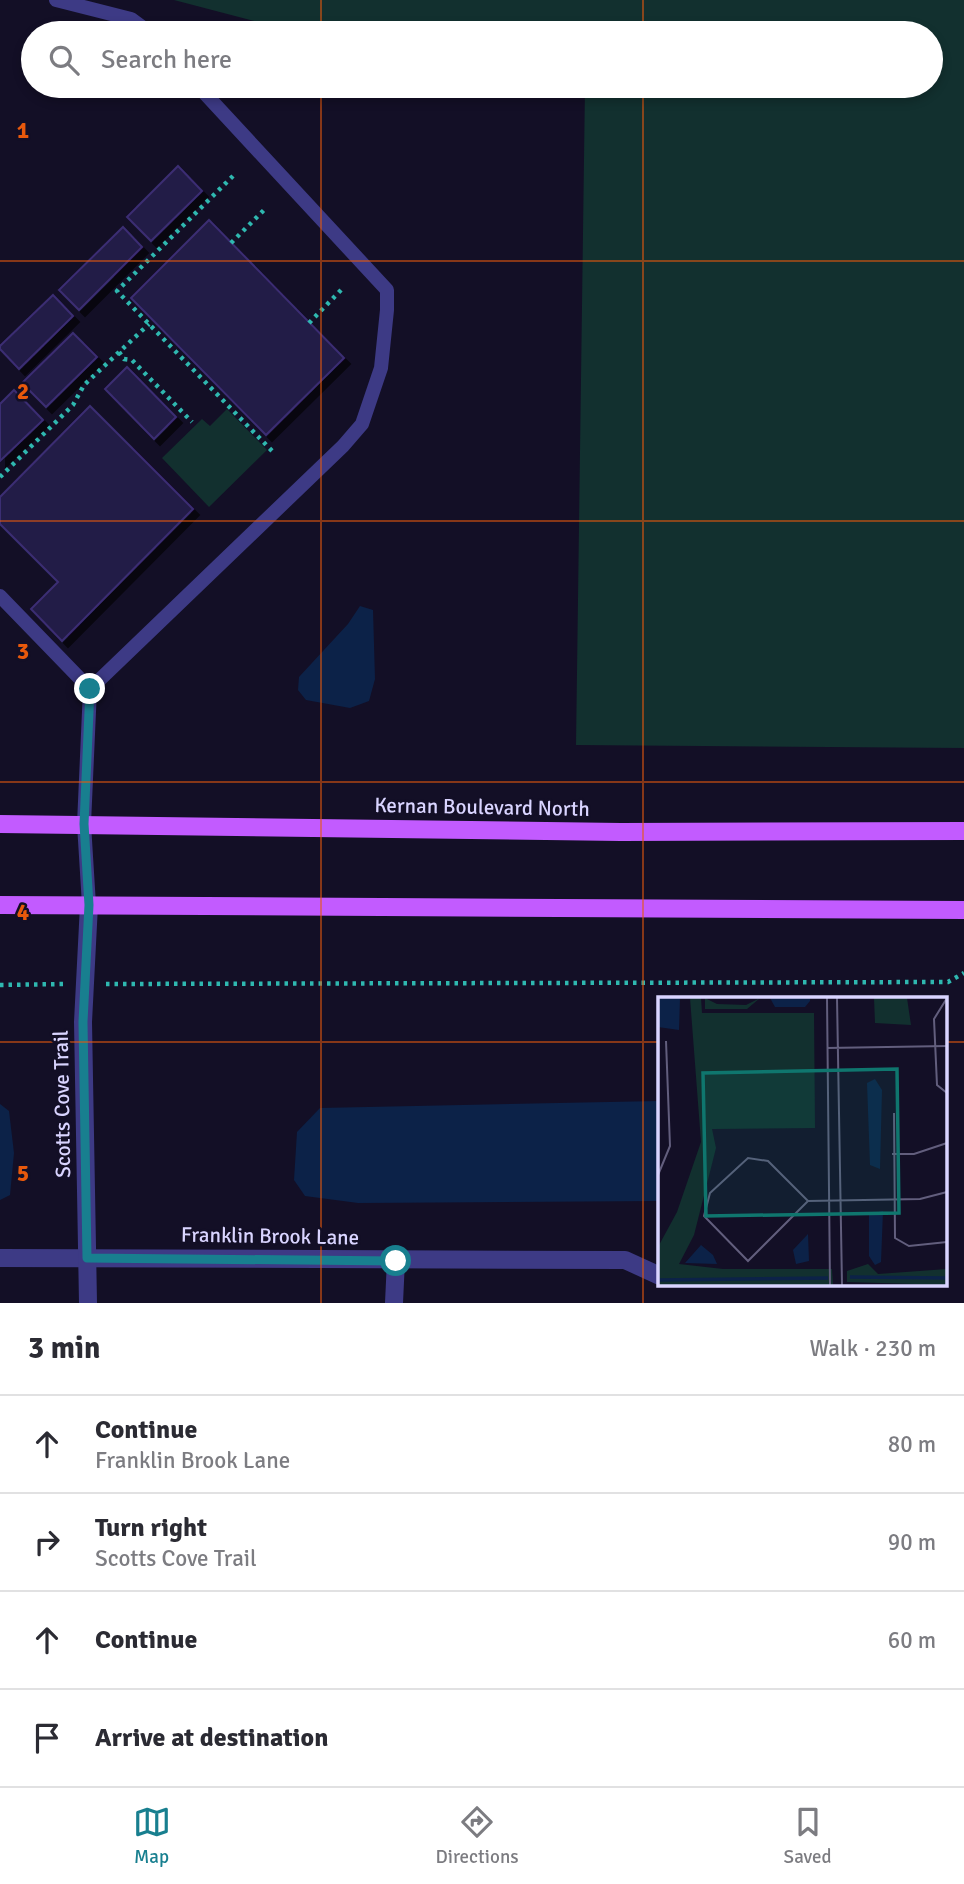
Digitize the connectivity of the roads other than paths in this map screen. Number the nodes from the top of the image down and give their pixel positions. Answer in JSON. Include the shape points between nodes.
{"nodes":[{"id":1,"x":56,"y":0,"type":"edge"},
{"id":2,"x":134,"y":21,"type":"edge"},
{"id":3,"x":209,"y":98,"type":"edge"},
{"id":4,"x":0,"y":596,"type":"edge"},
{"id":5,"x":90,"y":689,"type":"junction"},
{"id":6,"x":0,"y":824,"type":"edge"},
{"id":7,"x":84,"y":824,"type":"junction"},
{"id":8,"x":964,"y":831,"type":"edge"},
{"id":9,"x":0,"y":905,"type":"edge"},
{"id":10,"x":89,"y":905,"type":"junction"},
{"id":11,"x":964,"y":910,"type":"edge"},
{"id":12,"x":0,"y":1258,"type":"edge"},
{"id":13,"x":87,"y":1258,"type":"junction"},
{"id":14,"x":396,"y":1261,"type":"junction"},
{"id":15,"x":658,"y":1275,"type":"edge"},
{"id":16,"x":88,"y":1303,"type":"edge"},
{"id":17,"x":394,"y":1303,"type":"edge"}],
"edges":[{"from":1,"to":2,"type":"lane"},
{"from":3,"to":5,"type":"lane","via":[[387,290],[381,368],[362,424],[344,446]]},
{"from":4,"to":5,"type":"lane"},
{"from":5,"to":7,"type":"lane"},
{"from":6,"to":7,"type":"main road","name":"Kernan Boulevard North"},
{"from":7,"to":8,"type":"main road","name":"Kernan Boulevard North","via":[[621,832]]},
{"from":7,"to":10,"type":"lane"},
{"from":9,"to":10,"type":"main road"},
{"from":10,"to":11,"type":"main road"},
{"from":10,"to":13,"type":"street","name":"Scotts Cove Trail","via":[[83,1022]]},
{"from":12,"to":13,"type":"street","name":"Franklin Brook Lane"},
{"from":13,"to":14,"type":"street","name":"Franklin Brook Lane"},
{"from":13,"to":16,"type":"street","name":"Scotts Cove Trail"},
{"from":14,"to":15,"type":"street","name":"Franklin Brook Lane","via":[[625,1260]]},
{"from":14,"to":17,"type":"street"}]}
